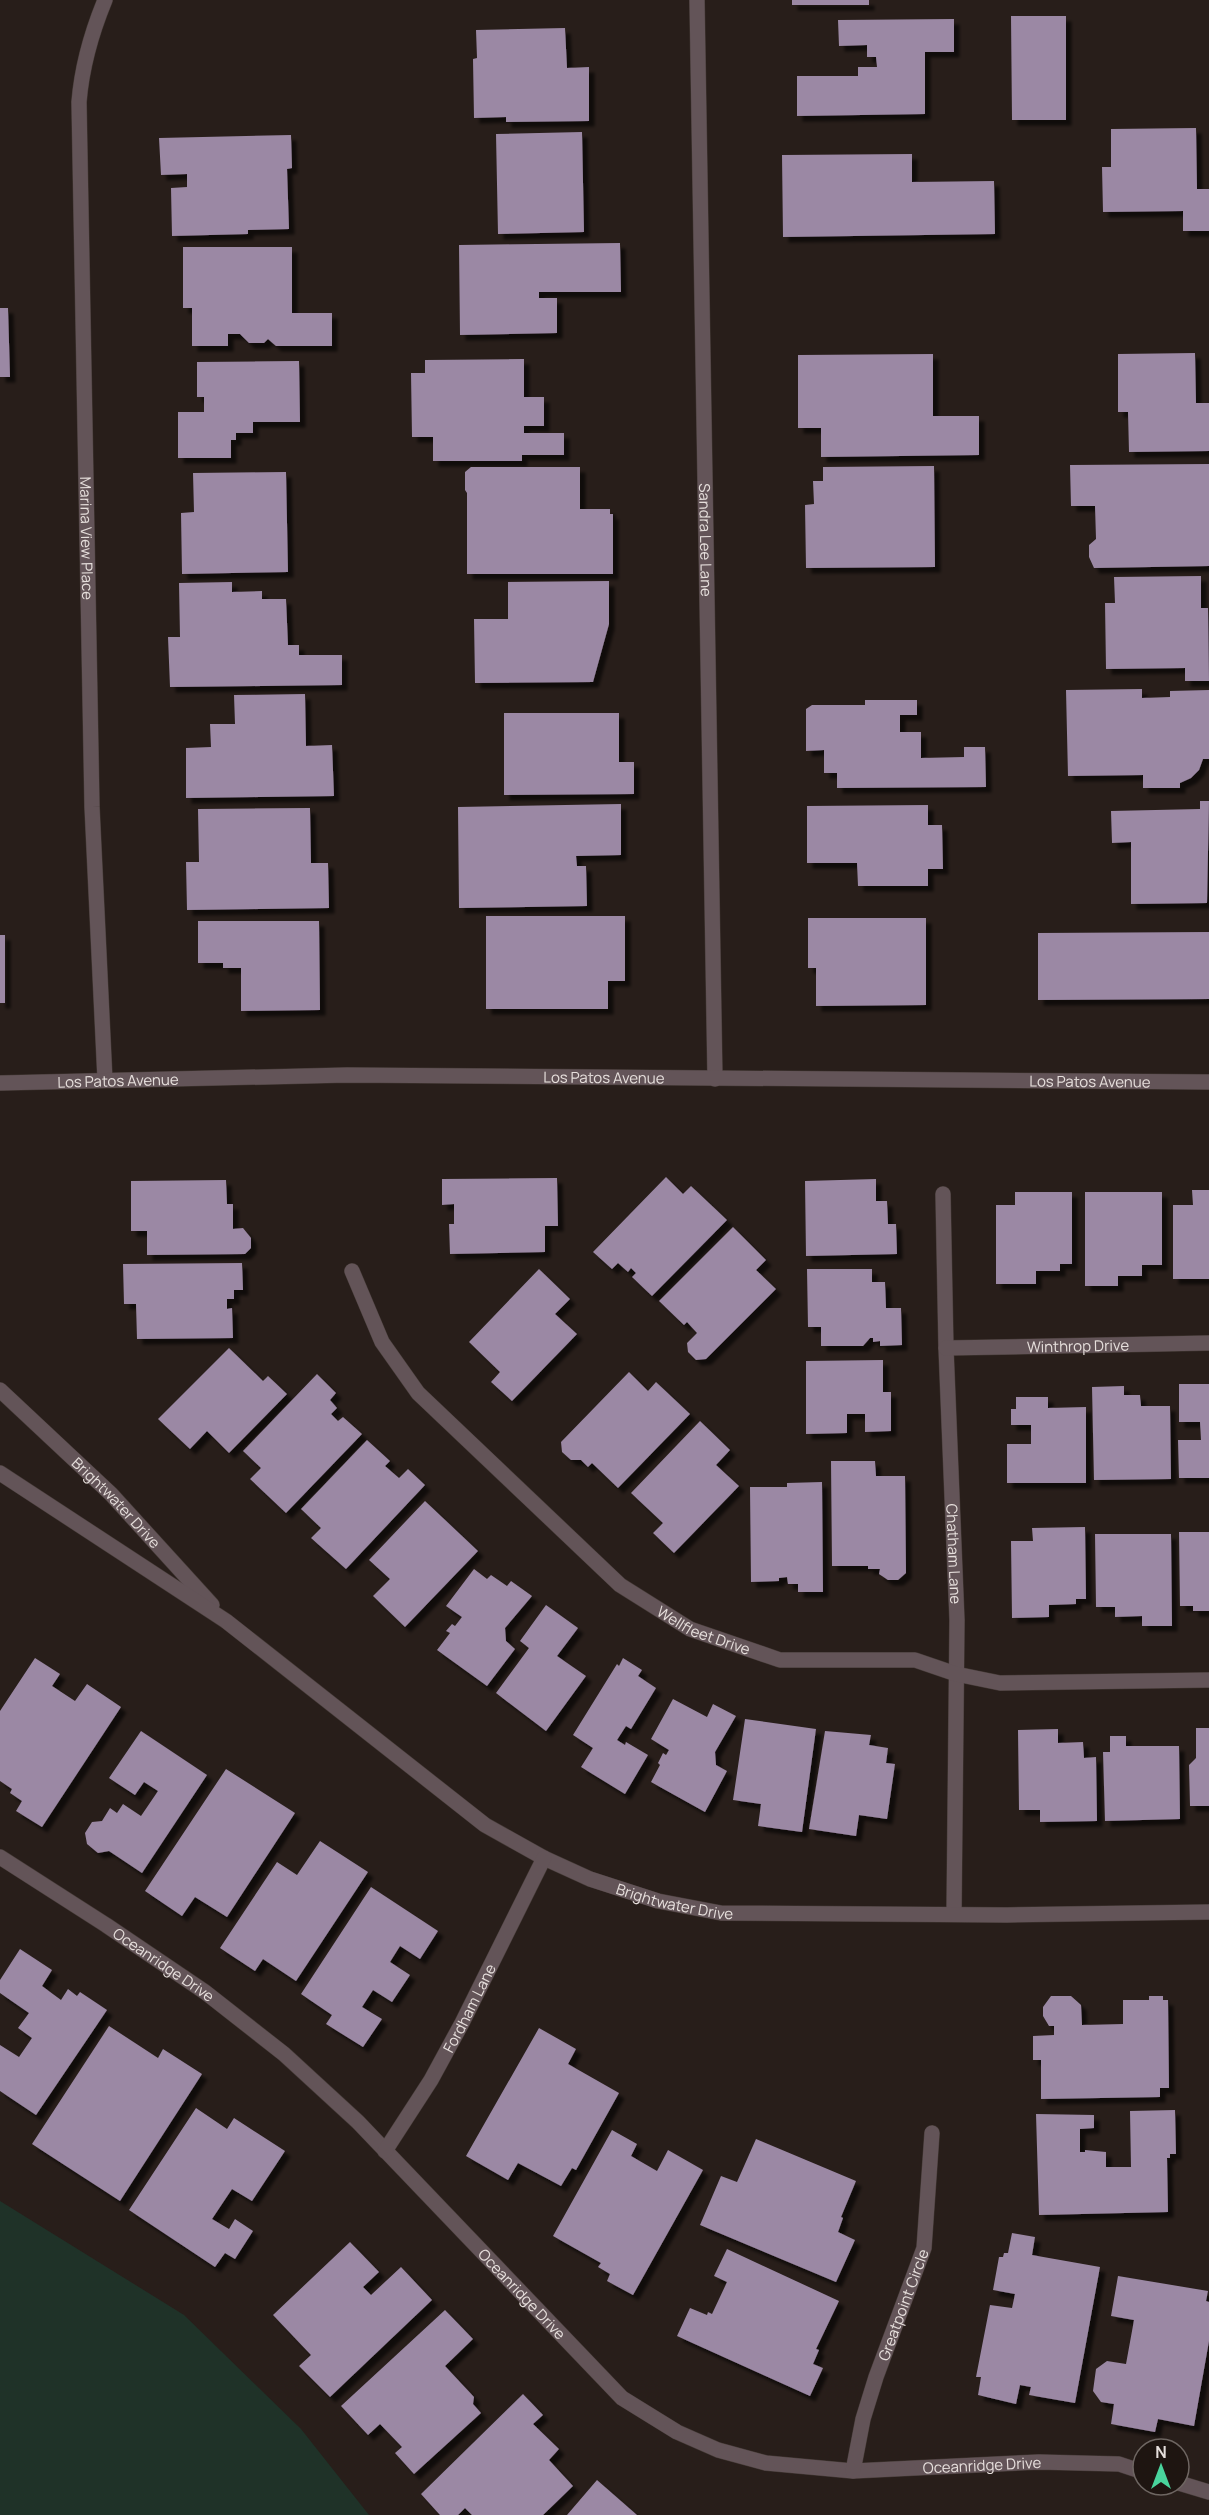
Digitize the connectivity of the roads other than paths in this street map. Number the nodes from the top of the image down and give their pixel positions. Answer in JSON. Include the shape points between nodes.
{"nodes":[{"id":1,"x":105,"y":0,"type":"edge"},
{"id":2,"x":697,"y":0,"type":"edge"},
{"id":3,"x":715,"y":1078,"type":"junction"},
{"id":4,"x":105,"y":1080,"type":"junction"},
{"id":5,"x":1209,"y":1082,"type":"edge"},
{"id":6,"x":0,"y":1083,"type":"edge"},
{"id":7,"x":944,"y":1194,"type":"dead end"},
{"id":8,"x":352,"y":1271,"type":"dead end"},
{"id":9,"x":1209,"y":1343,"type":"edge"},
{"id":10,"x":946,"y":1348,"type":"junction"},
{"id":11,"x":0,"y":1390,"type":"edge"},
{"id":12,"x":0,"y":1473,"type":"edge"},
{"id":13,"x":226,"y":1621,"type":"junction"},
{"id":14,"x":956,"y":1674,"type":"junction"},
{"id":15,"x":1209,"y":1680,"type":"edge"},
{"id":16,"x":0,"y":1857,"type":"edge"},
{"id":17,"x":544,"y":1858,"type":"junction"},
{"id":18,"x":1209,"y":1912,"type":"edge"},
{"id":19,"x":954,"y":1914,"type":"junction"},
{"id":20,"x":932,"y":2133,"type":"dead end"},
{"id":21,"x":385,"y":2151,"type":"junction"},
{"id":22,"x":1131,"y":2468,"type":"edge"},
{"id":23,"x":854,"y":2471,"type":"junction"},
{"id":24,"x":1191,"y":2487,"type":"edge"},
{"id":25,"x":1209,"y":2492,"type":"edge"}],
"edges":[{"from":1,"to":4,"type":"street","name":"Marina View Place","via":[[90,36],[79,102],[92,807]]},
{"from":2,"to":3,"type":"street","name":"Sandra Lee Lane"},
{"from":3,"to":4,"type":"street","name":"Los Patos Avenue","via":[[347,1075]]},
{"from":3,"to":5,"type":"street","name":"Los Patos Avenue"},
{"from":4,"to":6,"type":"street","name":"Los Patos Avenue"},
{"from":7,"to":10,"type":"street","name":"Chatham Lane"},
{"from":8,"to":14,"type":"street","name":"Wellfleet Drive","via":[[382,1342],[418,1393],[620,1586],[690,1629],[780,1660],[915,1660]]},
{"from":9,"to":10,"type":"street","name":"Winthrop Drive"},
{"from":10,"to":14,"type":"street","name":"Chatham Lane"},
{"from":11,"to":13,"type":"street","name":"Brightwater Drive","via":[[111,1494]]},
{"from":12,"to":13,"type":"street","name":"Brightwater Drive"},
{"from":13,"to":17,"type":"street","name":"Brightwater Drive","via":[[484,1825]]},
{"from":14,"to":15,"type":"street","name":"Wellfleet Drive","via":[[1000,1683]]},
{"from":14,"to":19,"type":"street","name":"Chatham Lane"},
{"from":16,"to":21,"type":"street","name":"Oceanridge Drive","via":[[205,1992],[284,2054]]},
{"from":17,"to":19,"type":"street","name":"Brightwater Drive","via":[[590,1879],[658,1901],[721,1912]]},
{"from":17,"to":21,"type":"street","name":"Fordham Lane","via":[[462,2023]]},
{"from":18,"to":19,"type":"street","name":"Brightwater Drive"},
{"from":20,"to":23,"type":"street","name":"Greatpoint Circle","via":[[924,2248],[876,2376]]},
{"from":21,"to":23,"type":"street","name":"Oceanridge Drive","via":[[622,2398],[677,2432],[718,2450],[766,2463]]},
{"from":22,"to":23,"type":"street","name":"Oceanridge Drive","via":[[1119,2464],[1039,2462]]},
{"from":24,"to":25,"type":"street"}]}
